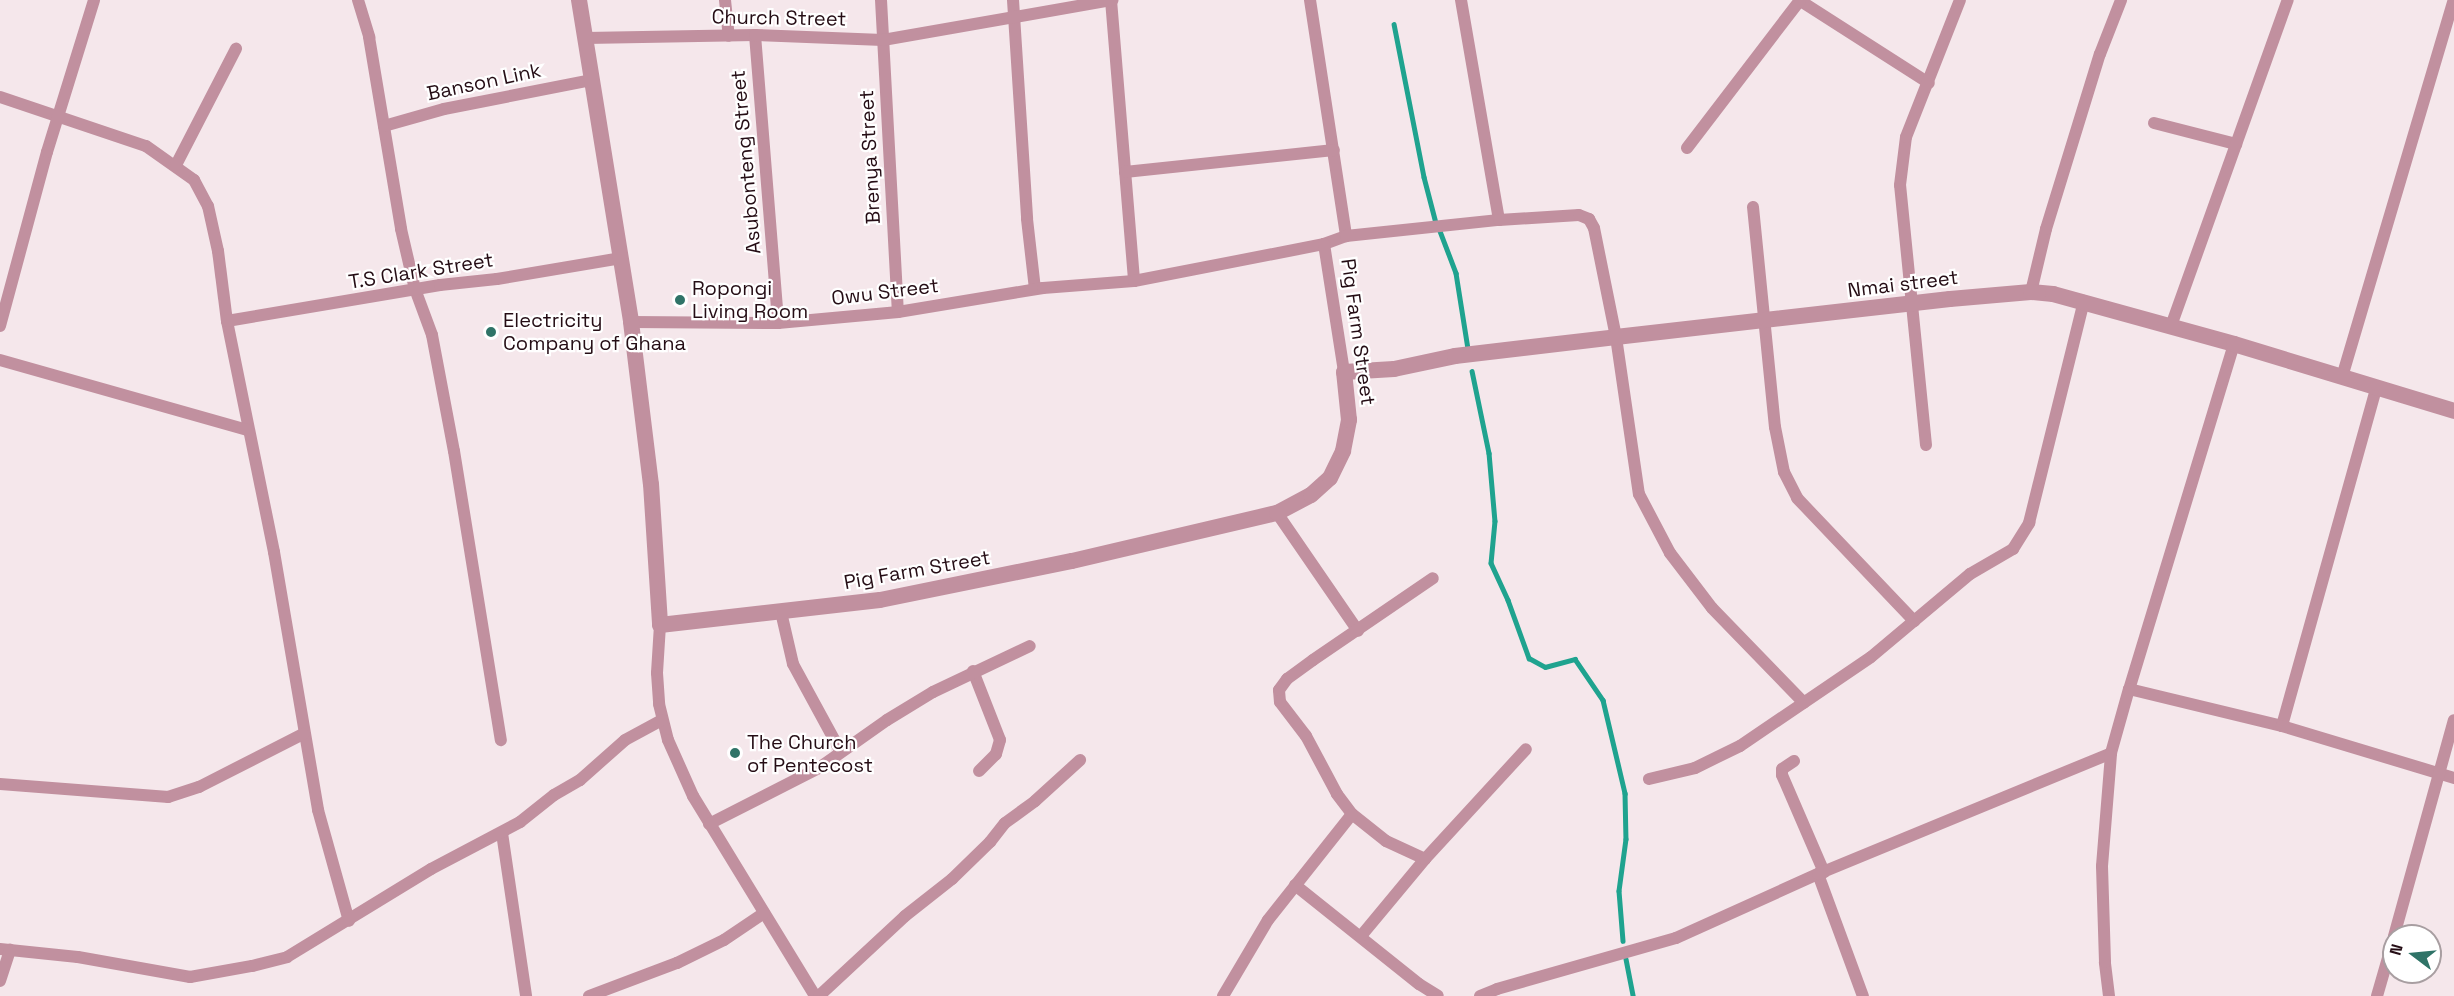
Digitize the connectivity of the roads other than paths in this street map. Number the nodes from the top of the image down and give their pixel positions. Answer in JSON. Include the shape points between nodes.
{"nodes":[{"id":1,"x":94,"y":0,"type":"edge"},
{"id":2,"x":358,"y":0,"type":"edge"},
{"id":3,"x":579,"y":0,"type":"edge"},
{"id":4,"x":725,"y":0,"type":"edge"},
{"id":5,"x":881,"y":0,"type":"edge"},
{"id":6,"x":1013,"y":0,"type":"edge"},
{"id":7,"x":1112,"y":0,"type":"edge"},
{"id":8,"x":1310,"y":0,"type":"edge"},
{"id":9,"x":1461,"y":0,"type":"edge"},
{"id":10,"x":1799,"y":0,"type":"edge"},
{"id":11,"x":1960,"y":0,"type":"edge"},
{"id":12,"x":2121,"y":0,"type":"edge"},
{"id":13,"x":2288,"y":0,"type":"edge"},
{"id":14,"x":2454,"y":0,"type":"edge"},
{"id":15,"x":1013,"y":16,"type":"junction"},
{"id":16,"x":755,"y":35,"type":"junction"},
{"id":17,"x":729,"y":36,"type":"junction"},
{"id":18,"x":586,"y":38,"type":"junction"},
{"id":19,"x":883,"y":40,"type":"junction"},
{"id":20,"x":236,"y":49,"type":"dead end"},
{"id":21,"x":592,"y":80,"type":"junction"},
{"id":22,"x":1929,"y":83,"type":"junction"},
{"id":23,"x":0,"y":97,"type":"edge"},
{"id":24,"x":58,"y":115,"type":"junction"},
{"id":25,"x":2154,"y":123,"type":"dead end"},
{"id":26,"x":384,"y":126,"type":"junction"},
{"id":27,"x":2236,"y":144,"type":"junction"},
{"id":28,"x":1687,"y":148,"type":"dead end"},
{"id":29,"x":1334,"y":150,"type":"junction"},
{"id":30,"x":176,"y":165,"type":"junction"},
{"id":31,"x":1125,"y":172,"type":"junction"},
{"id":32,"x":1753,"y":207,"type":"dead end"},
{"id":33,"x":1499,"y":220,"type":"junction"},
{"id":34,"x":1346,"y":236,"type":"junction"},
{"id":35,"x":1324,"y":244,"type":"junction"},
{"id":36,"x":621,"y":258,"type":"junction"},
{"id":37,"x":1134,"y":280,"type":"junction"},
{"id":38,"x":415,"y":289,"type":"junction"},
{"id":39,"x":1035,"y":289,"type":"junction"},
{"id":40,"x":2031,"y":292,"type":"junction"},
{"id":41,"x":2084,"y":302,"type":"junction"},
{"id":42,"x":1912,"y":304,"type":"junction"},
{"id":43,"x":897,"y":312,"type":"junction"},
{"id":44,"x":1766,"y":320,"type":"junction"},
{"id":45,"x":227,"y":321,"type":"junction"},
{"id":46,"x":631,"y":322,"type":"junction"},
{"id":47,"x":778,"y":323,"type":"junction"},
{"id":48,"x":0,"y":326,"type":"edge"},
{"id":49,"x":2171,"y":326,"type":"junction"},
{"id":50,"x":1616,"y":337,"type":"junction"},
{"id":51,"x":2234,"y":344,"type":"junction"},
{"id":52,"x":0,"y":360,"type":"edge"},
{"id":53,"x":1344,"y":372,"type":"junction"},
{"id":54,"x":2342,"y":377,"type":"junction"},
{"id":55,"x":2376,"y":389,"type":"junction"},
{"id":56,"x":2454,"y":411,"type":"edge"},
{"id":57,"x":248,"y":430,"type":"junction"},
{"id":58,"x":1926,"y":445,"type":"dead end"},
{"id":59,"x":1277,"y":513,"type":"junction"},
{"id":60,"x":1433,"y":578,"type":"dead end"},
{"id":61,"x":781,"y":612,"type":"junction"},
{"id":62,"x":1914,"y":621,"type":"junction"},
{"id":63,"x":660,"y":625,"type":"junction"},
{"id":64,"x":1358,"y":631,"type":"junction"},
{"id":65,"x":1030,"y":646,"type":"dead end"},
{"id":66,"x":973,"y":671,"type":"junction"},
{"id":67,"x":2129,"y":689,"type":"junction"},
{"id":68,"x":1803,"y":703,"type":"junction"},
{"id":69,"x":662,"y":720,"type":"junction"},
{"id":70,"x":2454,"y":720,"type":"edge"},
{"id":71,"x":2282,"y":726,"type":"junction"},
{"id":72,"x":303,"y":734,"type":"junction"},
{"id":73,"x":501,"y":741,"type":"dead end"},
{"id":74,"x":1526,"y":749,"type":"dead end"},
{"id":75,"x":841,"y":752,"type":"junction"},
{"id":76,"x":2111,"y":753,"type":"junction"},
{"id":77,"x":1080,"y":760,"type":"dead end"},
{"id":78,"x":1794,"y":761,"type":"dead end"},
{"id":79,"x":979,"y":771,"type":"dead end"},
{"id":80,"x":2440,"y":774,"type":"junction"},
{"id":81,"x":1649,"y":778,"type":"dead end"},
{"id":82,"x":2454,"y":778,"type":"edge"},
{"id":83,"x":0,"y":783,"type":"edge"},
{"id":84,"x":1352,"y":814,"type":"junction"},
{"id":85,"x":709,"y":824,"type":"junction"},
{"id":86,"x":502,"y":833,"type":"junction"},
{"id":87,"x":1425,"y":859,"type":"junction"},
{"id":88,"x":1821,"y":873,"type":"junction"},
{"id":89,"x":1294,"y":885,"type":"junction"},
{"id":90,"x":764,"y":913,"type":"junction"},
{"id":91,"x":349,"y":921,"type":"junction"},
{"id":92,"x":2398,"y":924,"type":"edge"},
{"id":93,"x":1361,"y":936,"type":"junction"},
{"id":94,"x":5,"y":950,"type":"edge"},
{"id":95,"x":2382,"y":979,"type":"edge"},
{"id":96,"x":0,"y":981,"type":"edge"},
{"id":97,"x":526,"y":996,"type":"edge"},
{"id":98,"x":589,"y":996,"type":"edge"},
{"id":99,"x":817,"y":996,"type":"edge"},
{"id":100,"x":1223,"y":996,"type":"edge"},
{"id":101,"x":1438,"y":996,"type":"edge"},
{"id":102,"x":1480,"y":996,"type":"edge"},
{"id":103,"x":1863,"y":996,"type":"edge"},
{"id":104,"x":2109,"y":996,"type":"edge"},
{"id":105,"x":2377,"y":996,"type":"edge"}],
"edges":[{"from":1,"to":24,"type":"street"},
{"from":2,"to":26,"type":"street","via":[[369,37]]},
{"from":3,"to":18,"type":"street"},
{"from":4,"to":17,"type":"street"},
{"from":5,"to":19,"type":"street","name":"Brenya Street"},
{"from":6,"to":15,"type":"street"},
{"from":7,"to":15,"type":"street","name":"Church Street"},
{"from":7,"to":31,"type":"street"},
{"from":8,"to":29,"type":"street"},
{"from":9,"to":33,"type":"street"},
{"from":10,"to":22,"type":"street"},
{"from":10,"to":28,"type":"street"},
{"from":11,"to":22,"type":"street"},
{"from":12,"to":40,"type":"street","via":[[2100,54],[2046,229]]},
{"from":13,"to":27,"type":"street"},
{"from":14,"to":54,"type":"street"},
{"from":15,"to":19,"type":"street","name":"Church Street"},
{"from":15,"to":39,"type":"street"},
{"from":16,"to":17,"type":"street","name":"Church Street"},
{"from":16,"to":19,"type":"street","name":"Church Street"},
{"from":16,"to":47,"type":"street","name":"Asubonteng Street"},
{"from":17,"to":18,"type":"street","name":"Church Street"},
{"from":18,"to":21,"type":"street"},
{"from":19,"to":43,"type":"street","name":"Brenya Street"},
{"from":20,"to":30,"type":"street"},
{"from":21,"to":26,"type":"street","name":"Banson Link","via":[[444,109]]},
{"from":21,"to":36,"type":"street"},
{"from":22,"to":42,"type":"street","via":[[1906,137],[1900,185]]},
{"from":23,"to":24,"type":"street"},
{"from":24,"to":30,"type":"street","via":[[146,146]]},
{"from":24,"to":48,"type":"street"},
{"from":25,"to":27,"type":"street"},
{"from":26,"to":38,"type":"street"},
{"from":27,"to":49,"type":"street"},
{"from":29,"to":31,"type":"street"},
{"from":29,"to":34,"type":"street"},
{"from":30,"to":45,"type":"street","via":[[194,180],[208,206]]},
{"from":31,"to":37,"type":"street"},
{"from":32,"to":44,"type":"street"},
{"from":33,"to":34,"type":"street"},
{"from":33,"to":50,"type":"street","via":[[1579,215],[1589,219]]},
{"from":34,"to":35,"type":"street"},
{"from":35,"to":37,"type":"street","name":"Pig Farm Street"},
{"from":35,"to":53,"type":"street","name":"Pig Farm Street"},
{"from":36,"to":38,"type":"street","name":"T.S Clark Street"},
{"from":36,"to":46,"type":"street"},
{"from":37,"to":39,"type":"street","name":"Pig Farm Street"},
{"from":38,"to":45,"type":"street","name":"T.S Clark Street"},
{"from":38,"to":73,"type":"street","via":[[432,335],[450,428]]},
{"from":39,"to":43,"type":"street","name":"Owu Street"},
{"from":40,"to":41,"type":"street","name":"Nmai street"},
{"from":40,"to":42,"type":"street","name":"Nmai street"},
{"from":41,"to":49,"type":"street","name":"Nmai street"},
{"from":41,"to":62,"type":"street","via":[[2029,523],[2013,549],[1970,574]]},
{"from":42,"to":44,"type":"street","name":"Nmai street"},
{"from":42,"to":58,"type":"street"},
{"from":43,"to":47,"type":"street","name":"Owu Street"},
{"from":44,"to":50,"type":"street","name":"Nmai street"},
{"from":44,"to":62,"type":"street","via":[[1775,427],[1784,472],[1797,498]]},
{"from":45,"to":57,"type":"street"},
{"from":46,"to":47,"type":"street","name":"Owu Street"},
{"from":46,"to":63,"type":"street","via":[[651,484]]},
{"from":49,"to":51,"type":"street","name":"Nmai street"},
{"from":50,"to":53,"type":"street","name":"Nmai street","via":[[1455,356],[1394,369]]},
{"from":50,"to":68,"type":"street","via":[[1639,494],[1670,553],[1712,608]]},
{"from":51,"to":54,"type":"street","name":"Nmai street"},
{"from":51,"to":67,"type":"street"},
{"from":52,"to":57,"type":"street"},
{"from":53,"to":59,"type":"street","name":"Pig Farm Street","via":[[1348,420],[1343,452],[1324,484]]},
{"from":54,"to":55,"type":"street","name":"Nmai street"},
{"from":55,"to":56,"type":"street","name":"Nmai street"},
{"from":55,"to":71,"type":"street"},
{"from":57,"to":72,"type":"street","via":[[274,552]]},
{"from":59,"to":61,"type":"street","name":"Pig Farm Street","via":[[998,577],[880,600]]},
{"from":59,"to":64,"type":"street"},
{"from":60,"to":64,"type":"street"},
{"from":61,"to":63,"type":"street","name":"Pig Farm Street"},
{"from":61,"to":75,"type":"street","via":[[793,664]]},
{"from":62,"to":68,"type":"street","via":[[1871,657]]},
{"from":63,"to":69,"type":"street","via":[[657,673]]},
{"from":64,"to":84,"type":"street","via":[[1287,679],[1280,690],[1280,702],[1306,736]]},
{"from":65,"to":66,"type":"street"},
{"from":66,"to":75,"type":"street","via":[[886,720]]},
{"from":66,"to":79,"type":"street","via":[[1000,740],[996,754]]},
{"from":67,"to":71,"type":"street"},
{"from":67,"to":76,"type":"street"},
{"from":68,"to":81,"type":"street","via":[[1740,746],[1704,764]]},
{"from":69,"to":85,"type":"street","via":[[693,796]]},
{"from":69,"to":86,"type":"street","via":[[626,740],[580,780]]},
{"from":70,"to":80,"type":"street"},
{"from":71,"to":80,"type":"street"},
{"from":72,"to":83,"type":"street","via":[[199,787],[168,797]]},
{"from":72,"to":91,"type":"street","via":[[318,810]]},
{"from":74,"to":87,"type":"street"},
{"from":75,"to":85,"type":"street","via":[[819,768]]},
{"from":76,"to":88,"type":"street"},
{"from":76,"to":104,"type":"street","via":[[2102,866]]},
{"from":77,"to":99,"type":"street","via":[[1005,823],[952,879]]},
{"from":78,"to":88,"type":"street","via":[[1782,769],[1782,775]]},
{"from":80,"to":82,"type":"street"},
{"from":80,"to":92,"type":"street"},
{"from":84,"to":87,"type":"street","via":[[1386,841]]},
{"from":84,"to":89,"type":"street"},
{"from":85,"to":90,"type":"street"},
{"from":86,"to":91,"type":"street","via":[[431,869]]},
{"from":86,"to":97,"type":"street"},
{"from":87,"to":93,"type":"street"},
{"from":88,"to":102,"type":"street","via":[[1676,938]]},
{"from":88,"to":103,"type":"street"},
{"from":89,"to":93,"type":"street"},
{"from":89,"to":100,"type":"street","via":[[1268,920]]},
{"from":90,"to":98,"type":"street","via":[[715,945]]},
{"from":90,"to":99,"type":"street"},
{"from":91,"to":94,"type":"street","via":[[287,957],[190,977],[78,957]]},
{"from":93,"to":101,"type":"street"},
{"from":94,"to":96,"type":"street"},
{"from":95,"to":105,"type":"street"}]}
